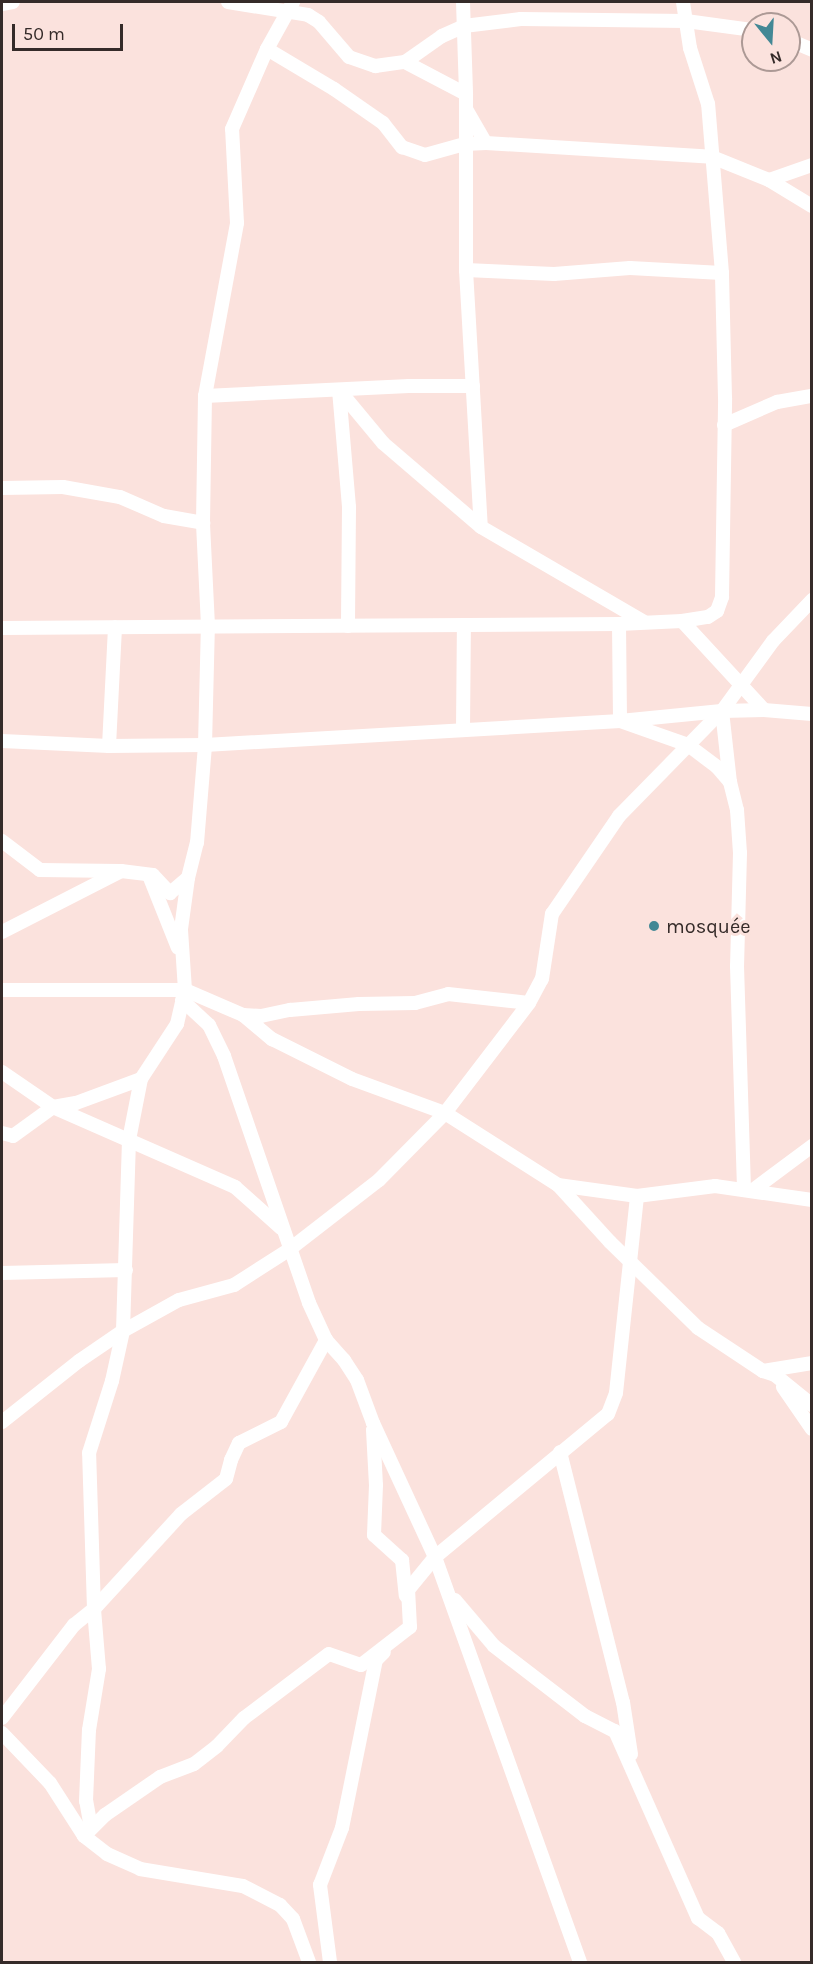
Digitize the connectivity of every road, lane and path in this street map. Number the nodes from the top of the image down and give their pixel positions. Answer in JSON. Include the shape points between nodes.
{"nodes":[{"id":1,"x":13,"y":2,"type":"edge"},
{"id":2,"x":228,"y":2,"type":"edge"},
{"id":3,"x":463,"y":2,"type":"edge"},
{"id":4,"x":682,"y":2,"type":"edge"},
{"id":5,"x":2,"y":4,"type":"edge"},
{"id":6,"x":290,"y":6,"type":"edge"},
{"id":7,"x":667,"y":20,"type":"junction"},
{"id":8,"x":686,"y":21,"type":"junction"},
{"id":9,"x":464,"y":26,"type":"junction"},
{"id":10,"x":741,"y":28,"type":"edge"},
{"id":11,"x":690,"y":48,"type":"junction"},
{"id":12,"x":267,"y":49,"type":"junction"},
{"id":13,"x":405,"y":62,"type":"junction"},
{"id":14,"x":466,"y":100,"type":"junction"},
{"id":15,"x":486,"y":143,"type":"junction"},
{"id":16,"x":465,"y":144,"type":"junction"},
{"id":17,"x":712,"y":157,"type":"junction"},
{"id":18,"x":812,"y":165,"type":"edge"},
{"id":19,"x":769,"y":180,"type":"junction"},
{"id":20,"x":812,"y":206,"type":"edge"},
{"id":21,"x":466,"y":270,"type":"junction"},
{"id":22,"x":722,"y":273,"type":"junction"},
{"id":23,"x":473,"y":386,"type":"junction"},
{"id":24,"x":339,"y":390,"type":"junction"},
{"id":25,"x":205,"y":396,"type":"junction"},
{"id":26,"x":812,"y":396,"type":"edge"},
{"id":27,"x":724,"y":425,"type":"junction"},
{"id":28,"x":2,"y":488,"type":"edge"},
{"id":29,"x":203,"y":523,"type":"junction"},
{"id":30,"x":481,"y":527,"type":"junction"},
{"id":31,"x":812,"y":600,"type":"edge"},
{"id":32,"x":708,"y":616,"type":"junction"},
{"id":33,"x":682,"y":621,"type":"junction"},
{"id":34,"x":644,"y":622,"type":"junction"},
{"id":35,"x":619,"y":624,"type":"junction"},
{"id":36,"x":464,"y":625,"type":"junction"},
{"id":37,"x":208,"y":626,"type":"junction"},
{"id":38,"x":348,"y":626,"type":"junction"},
{"id":39,"x":115,"y":627,"type":"junction"},
{"id":40,"x":2,"y":628,"type":"edge"},
{"id":41,"x":705,"y":646,"type":"junction"},
{"id":42,"x":741,"y":685,"type":"junction"},
{"id":43,"x":764,"y":710,"type":"junction"},
{"id":44,"x":722,"y":711,"type":"junction"},
{"id":45,"x":812,"y":714,"type":"edge"},
{"id":46,"x":620,"y":721,"type":"junction"},
{"id":47,"x":463,"y":730,"type":"junction"},
{"id":48,"x":2,"y":741,"type":"edge"},
{"id":49,"x":205,"y":745,"type":"junction"},
{"id":50,"x":688,"y":745,"type":"junction"},
{"id":51,"x":109,"y":746,"type":"junction"},
{"id":52,"x":730,"y":782,"type":"junction"},
{"id":53,"x":2,"y":841,"type":"edge"},
{"id":54,"x":121,"y":871,"type":"junction"},
{"id":55,"x":188,"y":878,"type":"junction"},
{"id":56,"x":2,"y":932,"type":"edge"},
{"id":57,"x":182,"y":962,"type":"junction"},
{"id":58,"x":2,"y":990,"type":"edge"},
{"id":59,"x":184,"y":995,"type":"junction"},
{"id":60,"x":529,"y":1003,"type":"junction"},
{"id":61,"x":243,"y":1015,"type":"junction"},
{"id":62,"x":2,"y":1072,"type":"edge"},
{"id":63,"x":141,"y":1079,"type":"junction"},
{"id":64,"x":53,"y":1107,"type":"junction"},
{"id":65,"x":445,"y":1113,"type":"junction"},
{"id":66,"x":2,"y":1133,"type":"edge"},
{"id":67,"x":129,"y":1140,"type":"junction"},
{"id":68,"x":812,"y":1146,"type":"edge"},
{"id":69,"x":558,"y":1185,"type":"junction"},
{"id":70,"x":748,"y":1190,"type":"junction"},
{"id":71,"x":637,"y":1196,"type":"junction"},
{"id":72,"x":812,"y":1200,"type":"edge"},
{"id":73,"x":283,"y":1229,"type":"junction"},
{"id":74,"x":290,"y":1249,"type":"junction"},
{"id":75,"x":631,"y":1262,"type":"junction"},
{"id":76,"x":126,"y":1270,"type":"junction"},
{"id":77,"x":2,"y":1273,"type":"edge"},
{"id":78,"x":123,"y":1331,"type":"junction"},
{"id":79,"x":326,"y":1340,"type":"junction"},
{"id":80,"x":812,"y":1363,"type":"edge"},
{"id":81,"x":769,"y":1373,"type":"junction"},
{"id":82,"x":812,"y":1405,"type":"edge"},
{"id":83,"x":2,"y":1422,"type":"edge"},
{"id":84,"x":373,"y":1423,"type":"junction"},
{"id":85,"x":812,"y":1429,"type":"edge"},
{"id":86,"x":561,"y":1452,"type":"junction"},
{"id":87,"x":435,"y":1557,"type":"junction"},
{"id":88,"x":446,"y":1588,"type":"junction"},
{"id":89,"x":94,"y":1609,"type":"junction"},
{"id":90,"x":410,"y":1627,"type":"junction"},
{"id":91,"x":2,"y":1718,"type":"edge"},
{"id":92,"x":2,"y":1733,"type":"edge"},
{"id":93,"x":633,"y":1767,"type":"junction"},
{"id":94,"x":87,"y":1832,"type":"junction"},
{"id":95,"x":309,"y":1962,"type":"edge"},
{"id":96,"x":330,"y":1962,"type":"edge"},
{"id":97,"x":580,"y":1962,"type":"edge"},
{"id":98,"x":734,"y":1962,"type":"edge"}],
"edges":[{"from":1,"to":5,"type":"street"},
{"from":2,"to":6,"type":"street"},
{"from":3,"to":9,"type":"street"},
{"from":4,"to":8,"type":"street"},
{"from":6,"to":12,"type":"street"},
{"from":6,"to":13,"type":"street","via":[[319,22],[349,57],[375,66]]},
{"from":7,"to":8,"type":"street"},
{"from":7,"to":9,"type":"street","via":[[521,19]]},
{"from":7,"to":11,"type":"street"},
{"from":8,"to":10,"type":"street"},
{"from":8,"to":11,"type":"street"},
{"from":9,"to":13,"type":"street"},
{"from":9,"to":14,"type":"street"},
{"from":11,"to":17,"type":"street","via":[[708,104]]},
{"from":12,"to":16,"type":"street","via":[[334,88],[383,123],[402,147],[425,155]]},
{"from":12,"to":25,"type":"street","via":[[232,129],[237,223]]},
{"from":13,"to":14,"type":"street"},
{"from":14,"to":15,"type":"street"},
{"from":14,"to":16,"type":"street"},
{"from":15,"to":16,"type":"street"},
{"from":15,"to":17,"type":"street"},
{"from":16,"to":21,"type":"street"},
{"from":17,"to":19,"type":"street"},
{"from":17,"to":22,"type":"street"},
{"from":18,"to":19,"type":"street"},
{"from":19,"to":20,"type":"street"},
{"from":21,"to":22,"type":"street","via":[[555,274],[630,268]]},
{"from":21,"to":23,"type":"street"},
{"from":22,"to":27,"type":"street"},
{"from":23,"to":24,"type":"street"},
{"from":23,"to":30,"type":"street"},
{"from":24,"to":25,"type":"street"},
{"from":24,"to":30,"type":"street","via":[[383,443]]},
{"from":24,"to":38,"type":"street","via":[[349,507]]},
{"from":25,"to":29,"type":"street"},
{"from":26,"to":27,"type":"street","via":[[777,402]]},
{"from":27,"to":32,"type":"street","via":[[722,597],[717,611]]},
{"from":28,"to":29,"type":"street","via":[[63,487],[120,497],[164,516]]},
{"from":29,"to":37,"type":"street"},
{"from":30,"to":34,"type":"street"},
{"from":31,"to":42,"type":"street","via":[[773,641]]},
{"from":32,"to":33,"type":"street"},
{"from":32,"to":41,"type":"street"},
{"from":33,"to":34,"type":"street"},
{"from":33,"to":41,"type":"street"},
{"from":34,"to":35,"type":"street"},
{"from":35,"to":36,"type":"street"},
{"from":35,"to":46,"type":"street"},
{"from":36,"to":38,"type":"street"},
{"from":36,"to":47,"type":"street"},
{"from":37,"to":38,"type":"street"},
{"from":37,"to":39,"type":"street"},
{"from":37,"to":49,"type":"street"},
{"from":39,"to":40,"type":"street"},
{"from":39,"to":51,"type":"street"},
{"from":41,"to":42,"type":"street"},
{"from":42,"to":43,"type":"street"},
{"from":42,"to":44,"type":"street"},
{"from":43,"to":44,"type":"street"},
{"from":43,"to":45,"type":"street"},
{"from":44,"to":46,"type":"street"},
{"from":44,"to":50,"type":"street"},
{"from":44,"to":52,"type":"street"},
{"from":46,"to":47,"type":"street"},
{"from":46,"to":50,"type":"street"},
{"from":47,"to":49,"type":"street"},
{"from":48,"to":51,"type":"street"},
{"from":49,"to":51,"type":"street"},
{"from":49,"to":55,"type":"street","via":[[197,843]]},
{"from":50,"to":52,"type":"street"},
{"from":50,"to":60,"type":"street","via":[[619,816],[552,914],[542,979]]},
{"from":52,"to":70,"type":"street","via":[[737,810],[740,853],[737,966]]},
{"from":53,"to":54,"type":"street","via":[[40,870]]},
{"from":54,"to":55,"type":"street","via":[[153,875],[170,893]]},
{"from":54,"to":56,"type":"street"},
{"from":54,"to":57,"type":"street","via":[[152,878]]},
{"from":55,"to":57,"type":"street","via":[[181,929]]},
{"from":57,"to":59,"type":"street"},
{"from":58,"to":59,"type":"street"},
{"from":59,"to":61,"type":"street"},
{"from":59,"to":63,"type":"street","via":[[177,1024]]},
{"from":59,"to":73,"type":"street","via":[[209,1025],[224,1056]]},
{"from":60,"to":61,"type":"street","via":[[448,994],[415,1003]]},
{"from":60,"to":65,"type":"street"},
{"from":61,"to":65,"type":"street","via":[[272,1040],[352,1079]]},
{"from":62,"to":64,"type":"street"},
{"from":63,"to":64,"type":"street","via":[[76,1103]]},
{"from":63,"to":67,"type":"street"},
{"from":64,"to":66,"type":"street","via":[[13,1136]]},
{"from":64,"to":67,"type":"street"},
{"from":65,"to":69,"type":"street"},
{"from":65,"to":74,"type":"street","via":[[379,1180]]},
{"from":67,"to":73,"type":"street","via":[[235,1187]]},
{"from":67,"to":76,"type":"street"},
{"from":68,"to":70,"type":"street"},
{"from":69,"to":71,"type":"street"},
{"from":69,"to":75,"type":"street"},
{"from":70,"to":71,"type":"street","via":[[715,1186]]},
{"from":70,"to":72,"type":"street"},
{"from":71,"to":75,"type":"street"},
{"from":73,"to":74,"type":"street"},
{"from":74,"to":78,"type":"street","via":[[234,1285],[178,1300]]},
{"from":74,"to":79,"type":"street"},
{"from":75,"to":81,"type":"street","via":[[698,1328]]},
{"from":75,"to":86,"type":"street","via":[[616,1393],[608,1414]]},
{"from":76,"to":77,"type":"street"},
{"from":76,"to":78,"type":"street"},
{"from":78,"to":83,"type":"street"},
{"from":78,"to":89,"type":"street","via":[[89,1453]]},
{"from":79,"to":84,"type":"street","via":[[357,1380]]},
{"from":79,"to":89,"type":"street","via":[[281,1422],[239,1443],[226,1479],[182,1514]]},
{"from":80,"to":81,"type":"street"},
{"from":81,"to":82,"type":"street"},
{"from":81,"to":85,"type":"street"},
{"from":84,"to":87,"type":"street"},
{"from":84,"to":90,"type":"street","via":[[374,1535],[402,1560]]},
{"from":86,"to":87,"type":"street"},
{"from":86,"to":93,"type":"street","via":[[623,1702]]},
{"from":87,"to":88,"type":"street"},
{"from":87,"to":90,"type":"street","via":[[408,1590]]},
{"from":88,"to":93,"type":"street","via":[[494,1646],[585,1716],[615,1731]]},
{"from":88,"to":97,"type":"street"},
{"from":89,"to":91,"type":"street","via":[[74,1625]]},
{"from":89,"to":94,"type":"street","via":[[99,1669],[89,1730]]},
{"from":90,"to":94,"type":"street","via":[[361,1665],[328,1654],[244,1718],[194,1764],[160,1777]]},
{"from":90,"to":96,"type":"street","via":[[376,1660],[342,1828],[320,1885]]},
{"from":92,"to":94,"type":"street","via":[[50,1783]]},
{"from":93,"to":98,"type":"street","via":[[698,1918],[718,1933]]},
{"from":94,"to":95,"type":"street","via":[[107,1854],[140,1869],[243,1886],[280,1905],[292,1919]]}]}
